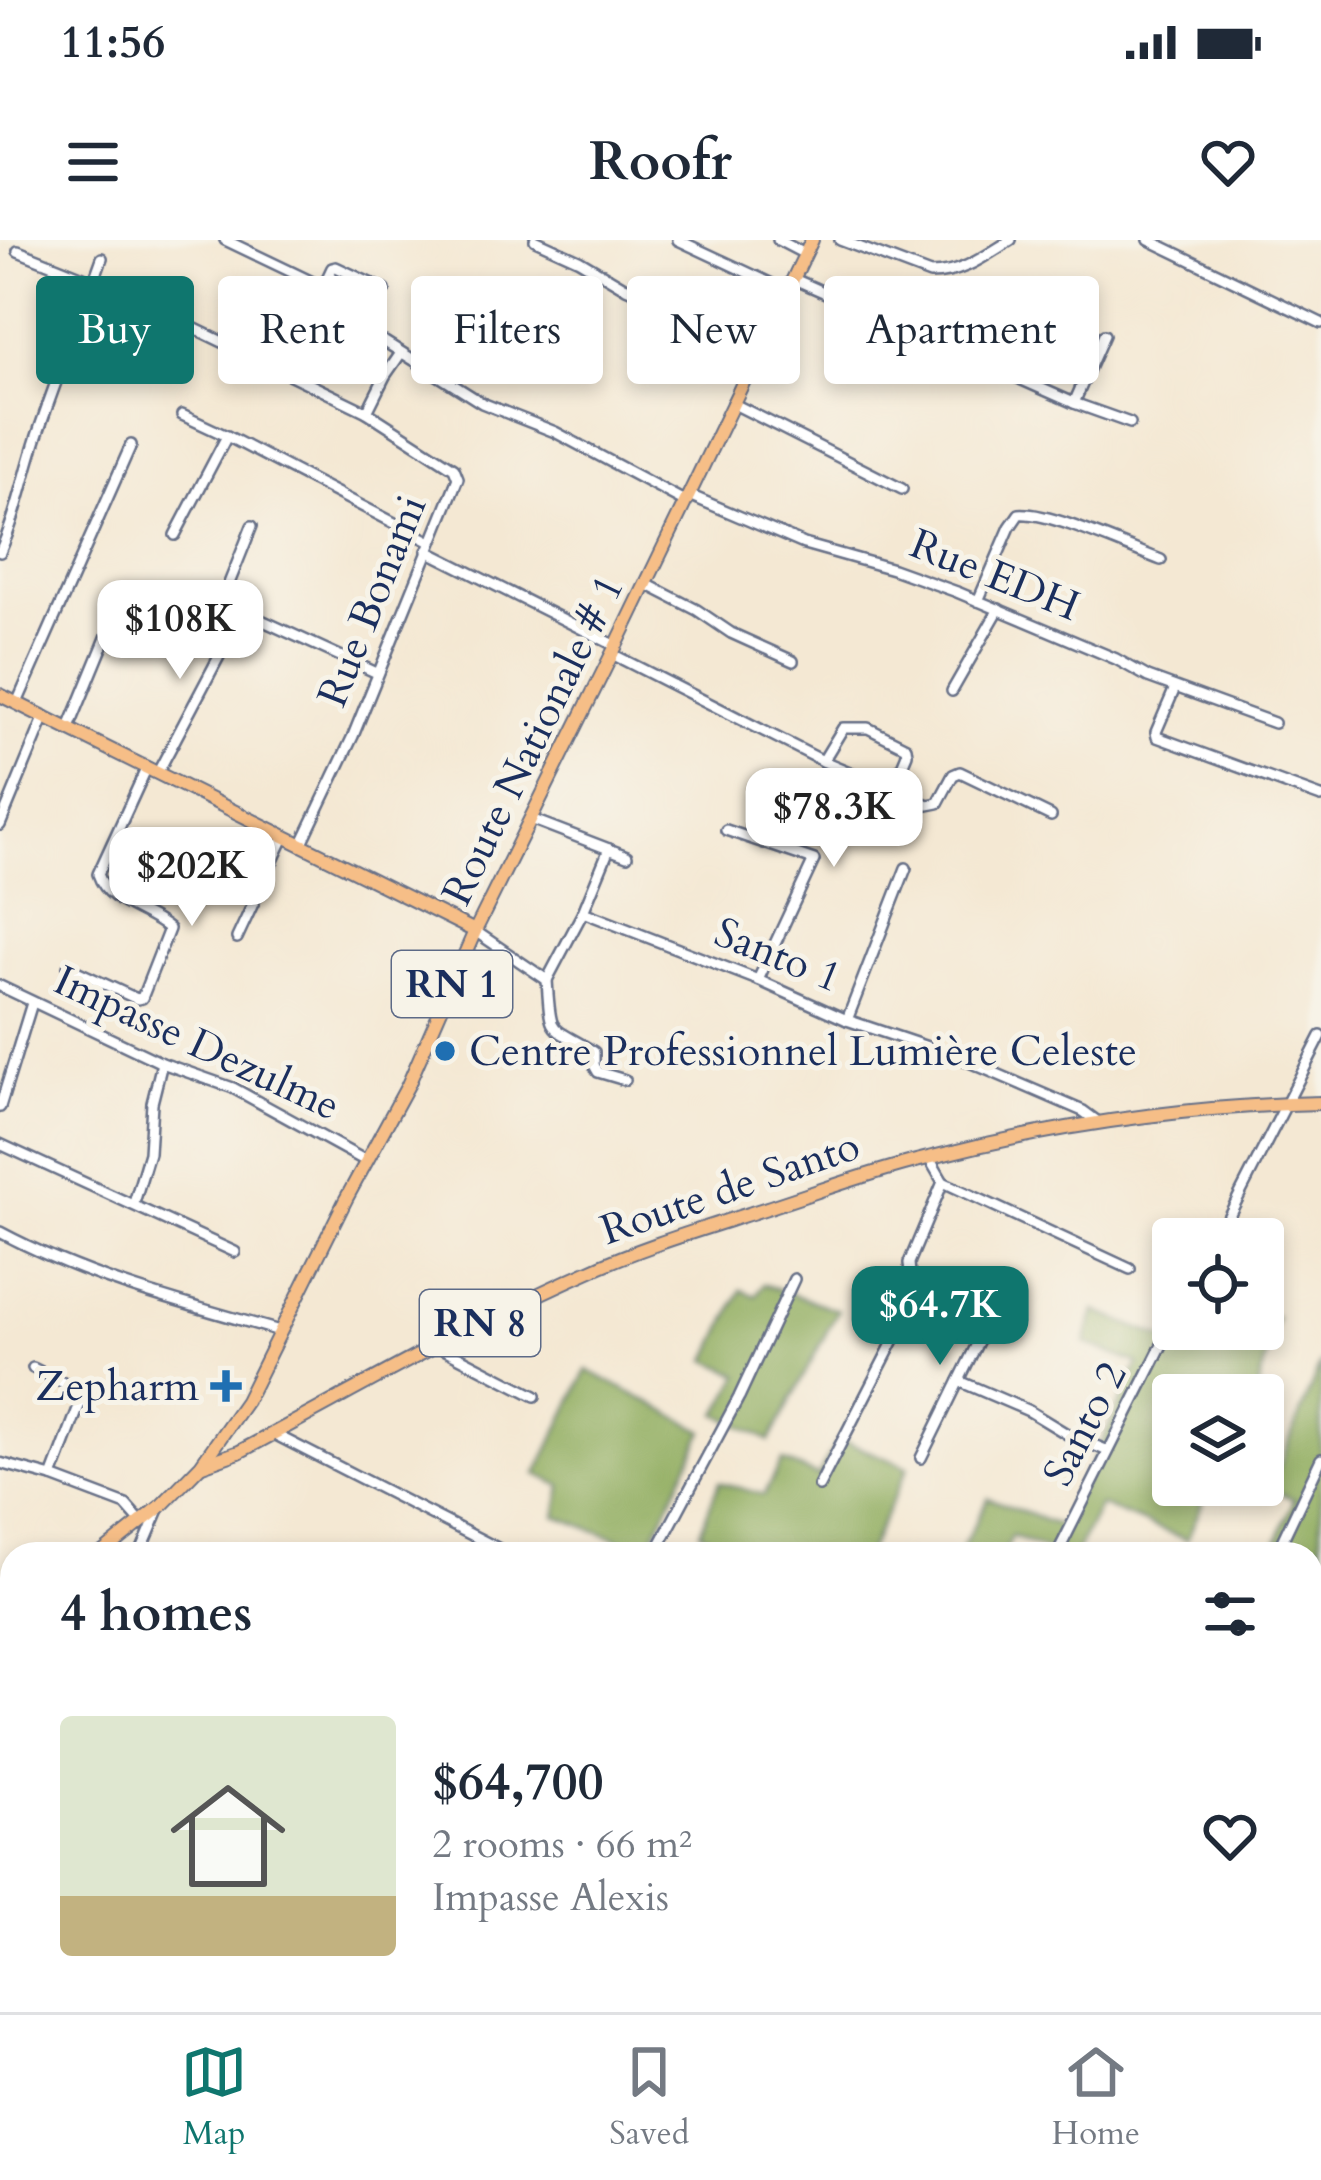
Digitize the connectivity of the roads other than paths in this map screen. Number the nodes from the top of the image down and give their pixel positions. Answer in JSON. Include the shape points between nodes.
{"nodes":[{"id":1,"x":225,"y":240,"type":"edge"},
{"id":2,"x":535,"y":240,"type":"edge"},
{"id":3,"x":678,"y":240,"type":"edge"},
{"id":4,"x":778,"y":240,"type":"edge"},
{"id":5,"x":812,"y":240,"type":"edge"},
{"id":6,"x":841,"y":240,"type":"edge"},
{"id":7,"x":1011,"y":240,"type":"edge"},
{"id":8,"x":1148,"y":240,"type":"edge"},
{"id":9,"x":18,"y":251,"type":"dead end"},
{"id":10,"x":805,"y":254,"type":"junction"},
{"id":11,"x":101,"y":258,"type":"dead end"},
{"id":12,"x":81,"y":276,"type":"edge"},
{"id":13,"x":96,"y":276,"type":"edge"},
{"id":14,"x":302,"y":276,"type":"edge"},
{"id":15,"x":328,"y":276,"type":"edge"},
{"id":16,"x":355,"y":276,"type":"edge"},
{"id":17,"x":768,"y":276,"type":"edge"},
{"id":18,"x":795,"y":276,"type":"edge"},
{"id":19,"x":627,"y":288,"type":"edge"},
{"id":20,"x":800,"y":289,"type":"edge"},
{"id":21,"x":1321,"y":323,"type":"edge"},
{"id":22,"x":194,"y":328,"type":"edge"},
{"id":23,"x":1104,"y":335,"type":"dead end"},
{"id":24,"x":387,"y":343,"type":"edge"},
{"id":25,"x":401,"y":353,"type":"junction"},
{"id":26,"x":56,"y":384,"type":"edge"},
{"id":27,"x":742,"y":384,"type":"edge"},
{"id":28,"x":732,"y":403,"type":"junction"},
{"id":29,"x":1074,"y":403,"type":"junction"},
{"id":30,"x":367,"y":412,"type":"junction"},
{"id":31,"x":182,"y":415,"type":"dead end"},
{"id":32,"x":1130,"y":423,"type":"dead end"},
{"id":33,"x":227,"y":436,"type":"junction"},
{"id":34,"x":131,"y":445,"type":"dead end"},
{"id":35,"x":902,"y":488,"type":"dead end"},
{"id":36,"x":688,"y":499,"type":"junction"},
{"id":37,"x":252,"y":526,"type":"dead end"},
{"id":38,"x":175,"y":535,"type":"dead end"},
{"id":39,"x":429,"y":546,"type":"junction"},
{"id":40,"x":0,"y":552,"type":"edge"},
{"id":41,"x":1161,"y":560,"type":"dead end"},
{"id":42,"x":646,"y":584,"type":"junction"},
{"id":43,"x":978,"y":601,"type":"junction"},
{"id":44,"x":120,"y":604,"type":"dead end"},
{"id":45,"x":999,"y":609,"type":"junction"},
{"id":46,"x":242,"y":613,"type":"junction"},
{"id":47,"x":614,"y":650,"type":"junction"},
{"id":48,"x":793,"y":661,"type":"dead end"},
{"id":49,"x":377,"y":673,"type":"junction"},
{"id":50,"x":1175,"y":688,"type":"junction"},
{"id":51,"x":952,"y":691,"type":"dead end"},
{"id":52,"x":0,"y":694,"type":"edge"},
{"id":53,"x":17,"y":703,"type":"junction"},
{"id":54,"x":45,"y":716,"type":"junction"},
{"id":55,"x":1274,"y":723,"type":"dead end"},
{"id":56,"x":69,"y":728,"type":"junction"},
{"id":57,"x":823,"y":761,"type":"junction"},
{"id":58,"x":152,"y":770,"type":"junction"},
{"id":59,"x":892,"y":790,"type":"junction"},
{"id":60,"x":1321,"y":797,"type":"edge"},
{"id":61,"x":1051,"y":816,"type":"dead end"},
{"id":62,"x":531,"y":819,"type":"junction"},
{"id":63,"x":0,"y":826,"type":"edge"},
{"id":64,"x":726,"y":830,"type":"dead end"},
{"id":65,"x":284,"y":837,"type":"junction"},
{"id":66,"x":301,"y":845,"type":"junction"},
{"id":67,"x":609,"y":849,"type":"junction"},
{"id":68,"x":627,"y":856,"type":"dead end"},
{"id":69,"x":906,"y":868,"type":"dead end"},
{"id":70,"x":584,"y":912,"type":"junction"},
{"id":71,"x":475,"y":931,"type":"junction"},
{"id":72,"x":237,"y":938,"type":"dead end"},
{"id":73,"x":68,"y":967,"type":"dead end"},
{"id":74,"x":547,"y":980,"type":"junction"},
{"id":75,"x":758,"y":980,"type":"junction"},
{"id":76,"x":0,"y":986,"type":"edge"},
{"id":77,"x":32,"y":1003,"type":"junction"},
{"id":78,"x":847,"y":1019,"type":"junction"},
{"id":79,"x":1321,"y":1036,"type":"edge"},
{"id":80,"x":162,"y":1064,"type":"junction"},
{"id":81,"x":626,"y":1081,"type":"dead end"},
{"id":82,"x":1321,"y":1103,"type":"edge"},
{"id":83,"x":1286,"y":1104,"type":"junction"},
{"id":84,"x":0,"y":1107,"type":"edge"},
{"id":85,"x":1098,"y":1122,"type":"junction"},
{"id":86,"x":0,"y":1144,"type":"edge"},
{"id":87,"x":928,"y":1157,"type":"junction"},
{"id":88,"x":366,"y":1161,"type":"junction"},
{"id":89,"x":944,"y":1182,"type":"junction"},
{"id":90,"x":134,"y":1203,"type":"junction"},
{"id":91,"x":1228,"y":1218,"type":"edge"},
{"id":92,"x":0,"y":1232,"type":"edge"},
{"id":93,"x":235,"y":1252,"type":"dead end"},
{"id":94,"x":1130,"y":1269,"type":"dead end"},
{"id":95,"x":794,"y":1279,"type":"dead end"},
{"id":96,"x":1000,"y":1298,"type":"dead end"},
{"id":97,"x":280,"y":1331,"type":"junction"},
{"id":98,"x":436,"y":1346,"type":"junction"},
{"id":99,"x":1159,"y":1350,"type":"edge"},
{"id":100,"x":33,"y":1368,"type":"dead end"},
{"id":101,"x":959,"y":1381,"type":"junction"},
{"id":102,"x":535,"y":1396,"type":"dead end"},
{"id":103,"x":274,"y":1434,"type":"junction"},
{"id":104,"x":1108,"y":1450,"type":"junction"},
{"id":105,"x":921,"y":1458,"type":"dead end"},
{"id":106,"x":1321,"y":1459,"type":"edge"},
{"id":107,"x":0,"y":1463,"type":"edge"},
{"id":108,"x":201,"y":1465,"type":"junction"},
{"id":109,"x":52,"y":1477,"type":"junction"},
{"id":110,"x":819,"y":1486,"type":"dead end"},
{"id":111,"x":160,"y":1508,"type":"junction"},
{"id":112,"x":141,"y":1522,"type":"junction"},
{"id":113,"x":116,"y":1542,"type":"edge"},
{"id":114,"x":145,"y":1542,"type":"edge"},
{"id":115,"x":486,"y":1542,"type":"edge"},
{"id":116,"x":662,"y":1542,"type":"edge"},
{"id":117,"x":1063,"y":1542,"type":"edge"},
{"id":118,"x":1282,"y":1542,"type":"edge"}],
"edges":[{"from":1,"to":14,"type":"street"},
{"from":2,"to":19,"type":"street"},
{"from":3,"to":17,"type":"street"},
{"from":4,"to":10,"type":"street"},
{"from":5,"to":10,"type":"main road","name":"Route Nationale # 1","number":"RN 1"},
{"from":6,"to":7,"type":"street","via":[[946,274]]},
{"from":8,"to":21,"type":"street"},
{"from":9,"to":12,"type":"street"},
{"from":10,"to":18,"type":"main road","name":"Route Nationale # 1","number":"RN 1"},
{"from":11,"to":13,"type":"street"},
{"from":15,"to":16,"type":"street","via":[[336,267]]},
{"from":20,"to":29,"type":"street"},
{"from":22,"to":30,"type":"street","name":"Rue Bonami"},
{"from":23,"to":29,"type":"street"},
{"from":24,"to":25,"type":"street","name":"Rue EDH"},
{"from":25,"to":30,"type":"street"},
{"from":25,"to":36,"type":"street","name":"Rue EDH","via":[[482,403]]},
{"from":26,"to":40,"type":"street"},
{"from":27,"to":28,"type":"main road","name":"Route Nationale # 1","number":"RN 1"},
{"from":28,"to":35,"type":"street"},
{"from":28,"to":36,"type":"main road","name":"Route Nationale # 1","number":"RN 1"},
{"from":29,"to":32,"type":"street"},
{"from":30,"to":39,"type":"street","name":"Rue Bonami","via":[[454,468],[458,478]]},
{"from":31,"to":33,"type":"street"},
{"from":33,"to":38,"type":"street"},
{"from":33,"to":39,"type":"street"},
{"from":34,"to":53,"type":"street"},
{"from":36,"to":42,"type":"main road","name":"Route Nationale # 1","number":"RN 1"},
{"from":36,"to":43,"type":"street","name":"Rue EDH"},
{"from":37,"to":46,"type":"street","via":[[224,596]]},
{"from":39,"to":47,"type":"street"},
{"from":39,"to":49,"type":"street","name":"Rue Bonami"},
{"from":41,"to":43,"type":"street","via":[[1019,514]]},
{"from":42,"to":47,"type":"main road","name":"Route Nationale # 1","number":"RN 1"},
{"from":42,"to":48,"type":"street"},
{"from":43,"to":45,"type":"street","name":"Rue EDH"},
{"from":44,"to":56,"type":"street"},
{"from":45,"to":50,"type":"street","name":"Rue EDH"},
{"from":45,"to":51,"type":"street"},
{"from":46,"to":49,"type":"street"},
{"from":46,"to":58,"type":"street"},
{"from":47,"to":57,"type":"street"},
{"from":47,"to":62,"type":"main road","name":"Route Nationale # 1","number":"RN 1"},
{"from":49,"to":66,"type":"street","name":"Rue Bonami"},
{"from":50,"to":55,"type":"street","name":"Rue EDH"},
{"from":50,"to":60,"type":"street","via":[[1157,736]]},
{"from":52,"to":53,"type":"main road"},
{"from":53,"to":54,"type":"main road"},
{"from":54,"to":56,"type":"main road"},
{"from":54,"to":63,"type":"street"},
{"from":56,"to":58,"type":"main road"},
{"from":57,"to":59,"type":"street"},
{"from":57,"to":59,"type":"street","via":[[843,728],[868,728],[908,750]]},
{"from":58,"to":65,"type":"main road"},
{"from":58,"to":73,"type":"street","via":[[98,874],[105,890],[170,929],[166,943],[142,998]]},
{"from":59,"to":61,"type":"street","via":[[938,803],[958,772]]},
{"from":62,"to":67,"type":"street"},
{"from":62,"to":71,"type":"main road","name":"Route Nationale # 1","number":"RN 1"},
{"from":64,"to":75,"type":"street","via":[[814,860]]},
{"from":65,"to":66,"type":"main road"},
{"from":65,"to":72,"type":"street"},
{"from":66,"to":71,"type":"main road"},
{"from":67,"to":68,"type":"street"},
{"from":67,"to":70,"type":"street"},
{"from":69,"to":78,"type":"street"},
{"from":70,"to":74,"type":"street"},
{"from":70,"to":75,"type":"street","name":"Santo 1"},
{"from":71,"to":74,"type":"street"},
{"from":71,"to":88,"type":"main road","name":"Route Nationale # 1","number":"RN 1"},
{"from":74,"to":81,"type":"street","via":[[557,1032],[594,1052],[595,1070]]},
{"from":75,"to":78,"type":"street","name":"Santo 1"},
{"from":76,"to":77,"type":"street","name":"Impasse Dezulme"},
{"from":77,"to":80,"type":"street","name":"Impasse Dezulme"},
{"from":77,"to":84,"type":"street"},
{"from":78,"to":85,"type":"street","name":"Santo 1","via":[[960,1058]]},
{"from":79,"to":83,"type":"street"},
{"from":80,"to":88,"type":"street","name":"Impasse Dezulme","via":[[233,1088]]},
{"from":80,"to":90,"type":"street"},
{"from":82,"to":83,"type":"main road","name":"Route de Santo","number":"RN 8"},
{"from":83,"to":85,"type":"main road","name":"Route de Santo","number":"RN 8"},
{"from":83,"to":91,"type":"street"},
{"from":85,"to":87,"type":"main road","name":"Route de Santo","number":"RN 8"},
{"from":86,"to":90,"type":"street"},
{"from":87,"to":89,"type":"street"},
{"from":87,"to":98,"type":"main road","name":"Route de Santo","number":"RN 8","via":[[590,1270]]},
{"from":88,"to":97,"type":"main road","name":"Route Nationale # 1","number":"RN 1"},
{"from":89,"to":94,"type":"street"},
{"from":89,"to":110,"type":"street","via":[[909,1263],[912,1294],[894,1340]]},
{"from":90,"to":93,"type":"street"},
{"from":92,"to":97,"type":"street","via":[[99,1276]]},
{"from":95,"to":116,"type":"street"},
{"from":96,"to":101,"type":"street"},
{"from":97,"to":108,"type":"main road","name":"Route Nationale # 1","number":"RN 1","via":[[246,1401]]},
{"from":98,"to":102,"type":"street"},
{"from":98,"to":103,"type":"main road","name":"Route de Santo","number":"RN 8"},
{"from":99,"to":104,"type":"street","name":"Santo 2"},
{"from":100,"to":109,"type":"street","via":[[84,1393]]},
{"from":101,"to":104,"type":"street"},
{"from":101,"to":105,"type":"street"},
{"from":103,"to":108,"type":"main road","name":"Route de Santo","number":"RN 8"},
{"from":103,"to":115,"type":"street"},
{"from":104,"to":117,"type":"street","name":"Santo 2"},
{"from":106,"to":118,"type":"street"},
{"from":107,"to":109,"type":"street"},
{"from":108,"to":111,"type":"main road","name":"Route Nationale # 1","number":"RN 1"},
{"from":109,"to":112,"type":"street","via":[[126,1505]]},
{"from":111,"to":112,"type":"main road","name":"Route Nationale # 1","number":"RN 1"},
{"from":111,"to":114,"type":"street"},
{"from":112,"to":113,"type":"main road","name":"Route Nationale # 1","number":"RN 1"}]}
